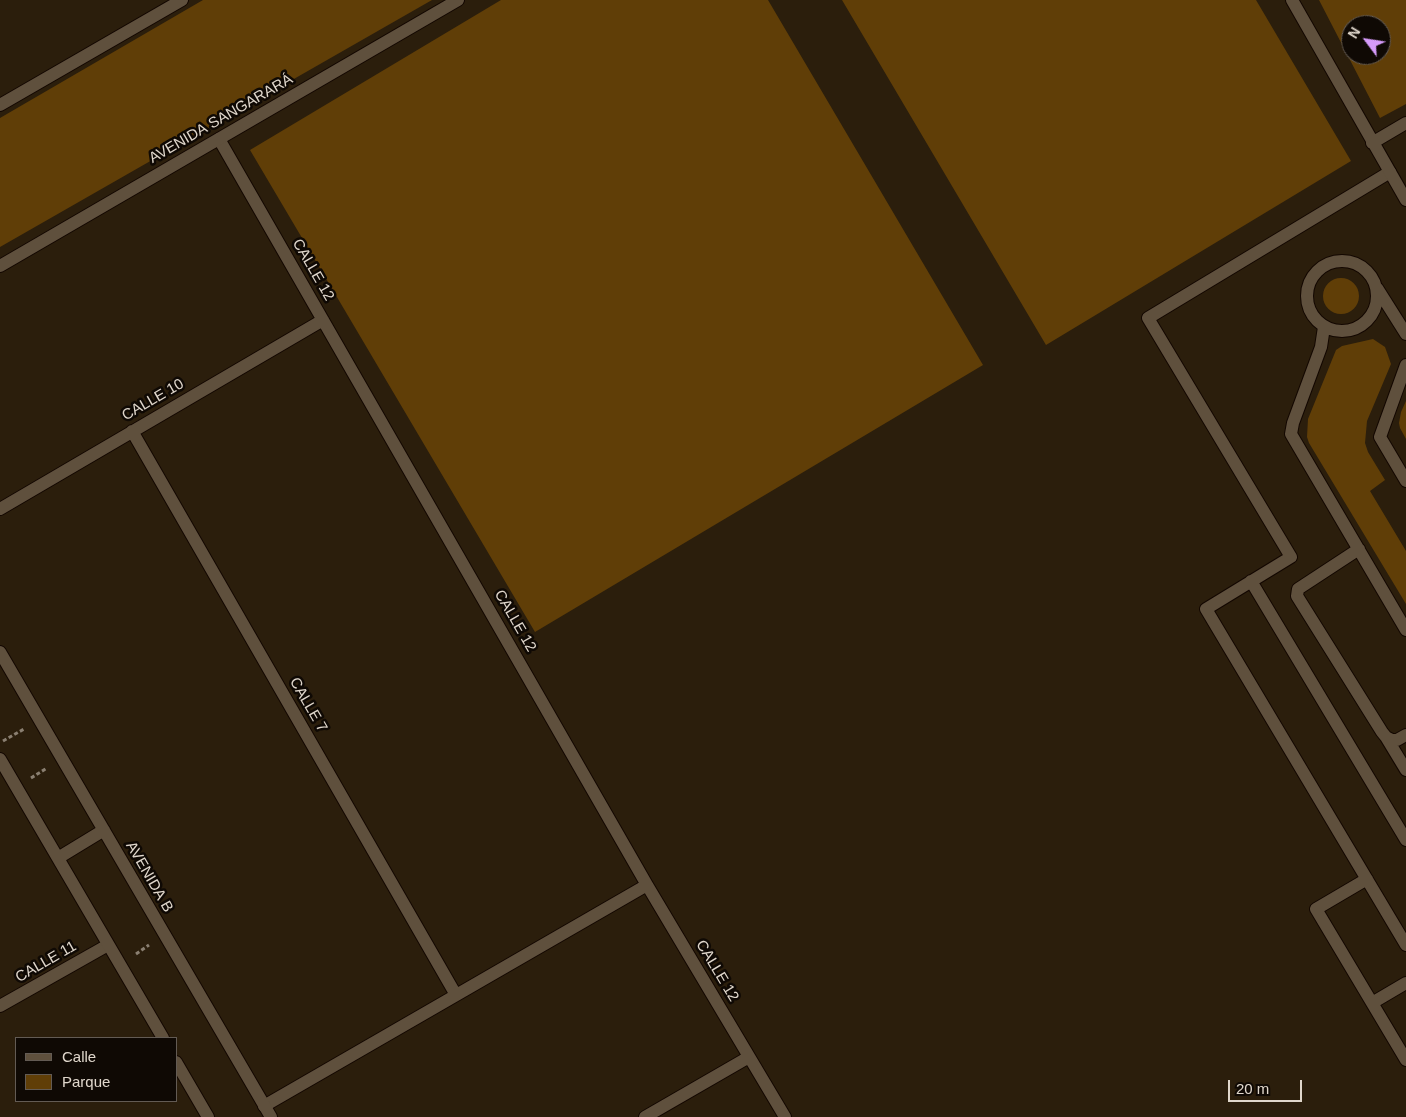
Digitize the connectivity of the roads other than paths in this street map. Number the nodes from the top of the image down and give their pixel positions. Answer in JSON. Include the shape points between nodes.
{"nodes":[{"id":1,"x":182,"y":0,"type":"edge"},
{"id":2,"x":458,"y":0,"type":"edge"},
{"id":3,"x":1292,"y":0,"type":"edge"},
{"id":4,"x":0,"y":105,"type":"edge"},
{"id":5,"x":1406,"y":123,"type":"edge"},
{"id":6,"x":219,"y":139,"type":"junction"},
{"id":7,"x":1372,"y":143,"type":"junction"},
{"id":8,"x":1390,"y":172,"type":"junction"},
{"id":9,"x":1406,"y":200,"type":"edge"},
{"id":10,"x":0,"y":266,"type":"edge"},
{"id":11,"x":1375,"y":284,"type":"junction"},
{"id":12,"x":323,"y":320,"type":"junction"},
{"id":13,"x":1324,"y":327,"type":"junction"},
{"id":14,"x":1406,"y":334,"type":"edge"},
{"id":15,"x":1406,"y":365,"type":"edge"},
{"id":16,"x":132,"y":431,"type":"junction"},
{"id":17,"x":1406,"y":481,"type":"edge"},
{"id":18,"x":0,"y":508,"type":"edge"},
{"id":19,"x":1359,"y":549,"type":"junction"},
{"id":20,"x":1251,"y":581,"type":"junction"},
{"id":21,"x":1406,"y":630,"type":"edge"},
{"id":22,"x":0,"y":652,"type":"edge"},
{"id":23,"x":1403,"y":736,"type":"edge"},
{"id":24,"x":1386,"y":737,"type":"junction"},
{"id":25,"x":0,"y":759,"type":"edge"},
{"id":26,"x":1406,"y":770,"type":"edge"},
{"id":27,"x":4,"y":774,"type":"edge"},
{"id":28,"x":104,"y":830,"type":"junction"},
{"id":29,"x":1406,"y":840,"type":"edge"},
{"id":30,"x":58,"y":858,"type":"junction"},
{"id":31,"x":1367,"y":879,"type":"junction"},
{"id":32,"x":647,"y":885,"type":"junction"},
{"id":33,"x":108,"y":945,"type":"junction"},
{"id":34,"x":1406,"y":945,"type":"edge"},
{"id":35,"x":1406,"y":983,"type":"edge"},
{"id":36,"x":456,"y":996,"type":"junction"},
{"id":37,"x":1372,"y":1003,"type":"junction"},
{"id":38,"x":0,"y":1006,"type":"edge"},
{"id":39,"x":162,"y":1037,"type":"edge"},
{"id":40,"x":749,"y":1057,"type":"junction"},
{"id":41,"x":1406,"y":1060,"type":"edge"},
{"id":42,"x":178,"y":1065,"type":"edge"},
{"id":43,"x":267,"y":1112,"type":"edge"},
{"id":44,"x":208,"y":1117,"type":"edge"},
{"id":45,"x":645,"y":1117,"type":"edge"},
{"id":46,"x":785,"y":1117,"type":"edge"}],
"edges":[{"from":1,"to":4,"type":"street"},
{"from":2,"to":6,"type":"street","name":"AVENIDA SANGARARÁ"},
{"from":3,"to":7,"type":"street"},
{"from":5,"to":7,"type":"street"},
{"from":6,"to":10,"type":"street","name":"AVENIDA SANGARARÁ"},
{"from":6,"to":12,"type":"street","name":"CALLE 12"},
{"from":7,"to":8,"type":"street"},
{"from":8,"to":9,"type":"street"},
{"from":8,"to":20,"type":"street","via":[[1148,318],[1290,557]]},
{"from":11,"to":13,"type":"street","via":[[1376,303],[1366,322],[1346,331]]},
{"from":11,"to":13,"type":"street","via":[[1368,272],[1349,261],[1333,262],[1318,269],[1311,278],[1306,299],[1312,315]]},
{"from":11,"to":14,"type":"street"},
{"from":12,"to":16,"type":"street","name":"CALLE 10"},
{"from":12,"to":32,"type":"street","name":"CALLE 12"},
{"from":13,"to":19,"type":"street","via":[[1321,348],[1291,431]]},
{"from":15,"to":17,"type":"street","via":[[1380,437]]},
{"from":16,"to":18,"type":"street","name":"CALLE 10"},
{"from":16,"to":36,"type":"street","name":"CALLE 7"},
{"from":19,"to":21,"type":"street"},
{"from":19,"to":24,"type":"street","via":[[1298,589],[1297,596]]},
{"from":20,"to":29,"type":"street"},
{"from":20,"to":31,"type":"street","via":[[1206,609]]},
{"from":22,"to":28,"type":"street","name":"AVENIDA B"},
{"from":23,"to":24,"type":"street","via":[[1392,740]]},
{"from":24,"to":26,"type":"street"},
{"from":25,"to":27,"type":"street"},
{"from":27,"to":30,"type":"street","via":[[17,787]]},
{"from":28,"to":30,"type":"street"},
{"from":28,"to":43,"type":"street","name":"AVENIDA B"},
{"from":30,"to":33,"type":"street"},
{"from":31,"to":34,"type":"street"},
{"from":31,"to":37,"type":"street","via":[[1316,909]]},
{"from":32,"to":36,"type":"street"},
{"from":32,"to":40,"type":"street","name":"CALLE 12"},
{"from":33,"to":38,"type":"street","name":"CALLE 11"},
{"from":33,"to":39,"type":"street"},
{"from":35,"to":37,"type":"street"},
{"from":36,"to":43,"type":"street"},
{"from":37,"to":41,"type":"street"},
{"from":40,"to":45,"type":"street"},
{"from":40,"to":46,"type":"street","name":"CALLE 12"},
{"from":42,"to":44,"type":"street"}]}
